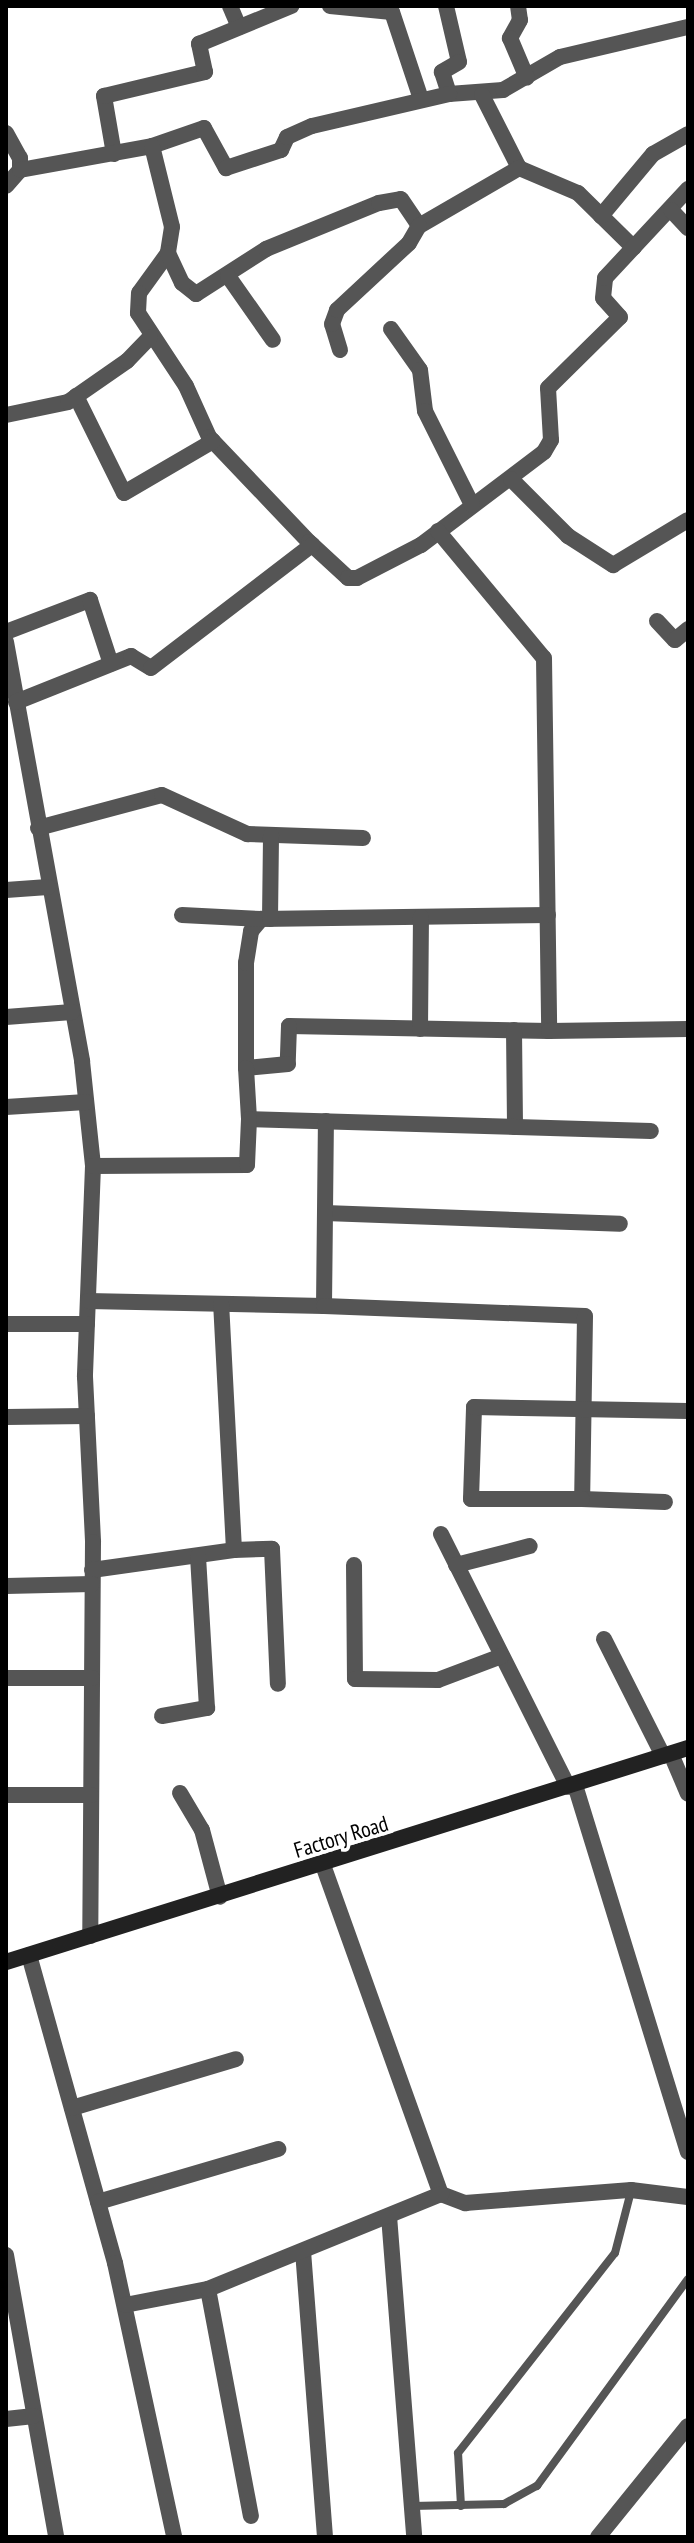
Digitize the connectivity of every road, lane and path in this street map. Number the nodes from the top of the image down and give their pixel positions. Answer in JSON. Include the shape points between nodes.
{"nodes":[{"id":1,"x":230,"y":6,"type":"edge"},
{"id":2,"x":291,"y":6,"type":"edge"},
{"id":3,"x":330,"y":6,"type":"edge"},
{"id":4,"x":446,"y":6,"type":"edge"},
{"id":5,"x":518,"y":6,"type":"edge"},
{"id":6,"x":351,"y":7,"type":"edge"},
{"id":7,"x":239,"y":27,"type":"junction"},
{"id":8,"x":688,"y":27,"type":"edge"},
{"id":9,"x":527,"y":78,"type":"junction"},
{"id":10,"x":449,"y":94,"type":"junction"},
{"id":11,"x":482,"y":95,"type":"junction"},
{"id":12,"x":421,"y":99,"type":"junction"},
{"id":13,"x":6,"y":133,"type":"edge"},
{"id":14,"x":688,"y":134,"type":"edge"},
{"id":15,"x":152,"y":146,"type":"junction"},
{"id":16,"x":114,"y":154,"type":"junction"},
{"id":17,"x":519,"y":168,"type":"junction"},
{"id":18,"x":20,"y":170,"type":"junction"},
{"id":19,"x":6,"y":186,"type":"edge"},
{"id":20,"x":688,"y":189,"type":"edge"},
{"id":21,"x":671,"y":210,"type":"junction"},
{"id":22,"x":601,"y":216,"type":"junction"},
{"id":23,"x":419,"y":226,"type":"junction"},
{"id":24,"x":688,"y":228,"type":"edge"},
{"id":25,"x":634,"y":248,"type":"junction"},
{"id":26,"x":168,"y":253,"type":"junction"},
{"id":27,"x":228,"y":276,"type":"junction"},
{"id":28,"x":391,"y":329,"type":"dead end"},
{"id":29,"x":150,"y":337,"type":"junction"},
{"id":30,"x":273,"y":340,"type":"dead end"},
{"id":31,"x":340,"y":350,"type":"dead end"},
{"id":32,"x":76,"y":396,"type":"junction"},
{"id":33,"x":6,"y":415,"type":"edge"},
{"id":34,"x":213,"y":441,"type":"junction"},
{"id":35,"x":511,"y":479,"type":"junction"},
{"id":36,"x":472,"y":505,"type":"junction"},
{"id":37,"x":688,"y":520,"type":"edge"},
{"id":38,"x":438,"y":531,"type":"junction"},
{"id":39,"x":312,"y":545,"type":"junction"},
{"id":40,"x":657,"y":621,"type":"dead end"},
{"id":41,"x":688,"y":629,"type":"edge"},
{"id":42,"x":6,"y":632,"type":"edge"},
{"id":43,"x":6,"y":642,"type":"edge"},
{"id":44,"x":111,"y":664,"type":"junction"},
{"id":45,"x":16,"y":702,"type":"junction"},
{"id":46,"x":38,"y":828,"type":"junction"},
{"id":47,"x":271,"y":835,"type":"junction"},
{"id":48,"x":363,"y":838,"type":"dead end"},
{"id":49,"x":48,"y":887,"type":"junction"},
{"id":50,"x":6,"y":890,"type":"edge"},
{"id":51,"x":182,"y":915,"type":"dead end"},
{"id":52,"x":548,"y":915,"type":"junction"},
{"id":53,"x":421,"y":917,"type":"junction"},
{"id":54,"x":265,"y":919,"type":"junction"},
{"id":55,"x":72,"y":1012,"type":"junction"},
{"id":56,"x":6,"y":1017,"type":"edge"},
{"id":57,"x":420,"y":1029,"type":"junction"},
{"id":58,"x":688,"y":1029,"type":"edge"},
{"id":59,"x":514,"y":1030,"type":"junction"},
{"id":60,"x":549,"y":1031,"type":"junction"},
{"id":61,"x":246,"y":1068,"type":"junction"},
{"id":62,"x":86,"y":1102,"type":"junction"},
{"id":63,"x":6,"y":1107,"type":"edge"},
{"id":64,"x":249,"y":1119,"type":"junction"},
{"id":65,"x":326,"y":1121,"type":"junction"},
{"id":66,"x":515,"y":1127,"type":"junction"},
{"id":67,"x":651,"y":1131,"type":"dead end"},
{"id":68,"x":93,"y":1166,"type":"junction"},
{"id":69,"x":325,"y":1213,"type":"junction"},
{"id":70,"x":620,"y":1224,"type":"dead end"},
{"id":71,"x":88,"y":1301,"type":"junction"},
{"id":72,"x":221,"y":1304,"type":"junction"},
{"id":73,"x":324,"y":1306,"type":"junction"},
{"id":74,"x":6,"y":1324,"type":"edge"},
{"id":75,"x":87,"y":1324,"type":"junction"},
{"id":76,"x":583,"y":1409,"type":"junction"},
{"id":77,"x":688,"y":1411,"type":"edge"},
{"id":78,"x":87,"y":1416,"type":"junction"},
{"id":79,"x":6,"y":1417,"type":"edge"},
{"id":80,"x":582,"y":1499,"type":"junction"},
{"id":81,"x":665,"y":1502,"type":"dead end"},
{"id":82,"x":441,"y":1534,"type":"dead end"},
{"id":83,"x":530,"y":1546,"type":"dead end"},
{"id":84,"x":234,"y":1550,"type":"junction"},
{"id":85,"x":198,"y":1556,"type":"junction"},
{"id":86,"x":354,"y":1565,"type":"dead end"},
{"id":87,"x":456,"y":1565,"type":"junction"},
{"id":88,"x":92,"y":1577,"type":"junction"},
{"id":89,"x":6,"y":1586,"type":"edge"},
{"id":90,"x":604,"y":1639,"type":"dead end"},
{"id":91,"x":502,"y":1656,"type":"junction"},
{"id":92,"x":6,"y":1678,"type":"edge"},
{"id":93,"x":92,"y":1678,"type":"junction"},
{"id":94,"x":278,"y":1684,"type":"dead end"},
{"id":95,"x":162,"y":1716,"type":"dead end"},
{"id":96,"x":688,"y":1748,"type":"edge"},
{"id":97,"x":667,"y":1755,"type":"junction"},
{"id":98,"x":572,"y":1786,"type":"junction"},
{"id":99,"x":180,"y":1793,"type":"dead end"},
{"id":100,"x":688,"y":1794,"type":"edge"},
{"id":101,"x":6,"y":1795,"type":"edge"},
{"id":102,"x":91,"y":1795,"type":"junction"},
{"id":103,"x":323,"y":1865,"type":"junction"},
{"id":104,"x":220,"y":1897,"type":"junction"},
{"id":105,"x":90,"y":1936,"type":"junction"},
{"id":106,"x":29,"y":1955,"type":"junction"},
{"id":107,"x":6,"y":1962,"type":"edge"},
{"id":108,"x":236,"y":2059,"type":"dead end"},
{"id":109,"x":72,"y":2108,"type":"junction"},
{"id":110,"x":278,"y":2149,"type":"dead end"},
{"id":111,"x":688,"y":2152,"type":"edge"},
{"id":112,"x":631,"y":2190,"type":"junction"},
{"id":113,"x":441,"y":2194,"type":"junction"},
{"id":114,"x":688,"y":2197,"type":"edge"},
{"id":115,"x":98,"y":2202,"type":"junction"},
{"id":116,"x":389,"y":2216,"type":"junction"},
{"id":117,"x":303,"y":2251,"type":"junction"},
{"id":118,"x":6,"y":2255,"type":"edge"},
{"id":119,"x":688,"y":2279,"type":"edge"},
{"id":120,"x":208,"y":2289,"type":"junction"},
{"id":121,"x":125,"y":2305,"type":"junction"},
{"id":122,"x":13,"y":2331,"type":"edge"},
{"id":123,"x":34,"y":2416,"type":"junction"},
{"id":124,"x":6,"y":2419,"type":"edge"},
{"id":125,"x":688,"y":2426,"type":"edge"},
{"id":126,"x":412,"y":2506,"type":"junction"},
{"id":127,"x":461,"y":2506,"type":"junction"},
{"id":128,"x":251,"y":2516,"type":"dead end"},
{"id":129,"x":56,"y":2537,"type":"edge"},
{"id":130,"x":174,"y":2537,"type":"edge"},
{"id":131,"x":325,"y":2537,"type":"edge"},
{"id":132,"x":414,"y":2537,"type":"edge"},
{"id":133,"x":598,"y":2537,"type":"edge"}],
"edges":[{"from":1,"to":7,"type":"street"},
{"from":2,"to":7,"type":"street"},
{"from":3,"to":6,"type":"street"},
{"from":4,"to":10,"type":"street","via":[[459,62],[442,72]]},
{"from":5,"to":9,"type":"street","via":[[520,20],[510,38]]},
{"from":6,"to":12,"type":"street","via":[[392,12]]},
{"from":7,"to":16,"type":"street","via":[[199,44],[205,72],[104,96]]},
{"from":8,"to":9,"type":"street","via":[[560,57]]},
{"from":9,"to":11,"type":"street"},
{"from":10,"to":11,"type":"street"},
{"from":10,"to":12,"type":"street"},
{"from":11,"to":17,"type":"street"},
{"from":12,"to":15,"type":"street","via":[[374,116],[312,126],[287,137],[281,150],[226,168],[204,128]]},
{"from":13,"to":18,"type":"street"},
{"from":14,"to":22,"type":"street","via":[[653,154]]},
{"from":15,"to":16,"type":"street"},
{"from":15,"to":26,"type":"street","via":[[172,227]]},
{"from":16,"to":18,"type":"street"},
{"from":17,"to":22,"type":"street","via":[[565,185]]},
{"from":17,"to":23,"type":"street"},
{"from":18,"to":19,"type":"street"},
{"from":20,"to":21,"type":"street"},
{"from":21,"to":24,"type":"street"},
{"from":21,"to":25,"type":"street"},
{"from":22,"to":25,"type":"street"},
{"from":23,"to":27,"type":"street","via":[[401,199],[379,203],[266,249]]},
{"from":23,"to":31,"type":"street","via":[[409,243],[337,310],[332,324]]},
{"from":25,"to":35,"type":"street","via":[[602,286],[620,317],[548,388],[551,440]]},
{"from":26,"to":27,"type":"street","via":[[182,283],[196,294]]},
{"from":26,"to":29,"type":"street","via":[[139,293],[138,313]]},
{"from":27,"to":30,"type":"street"},
{"from":28,"to":36,"type":"street","via":[[420,370],[425,411]]},
{"from":29,"to":32,"type":"street","via":[[127,361]]},
{"from":29,"to":34,"type":"street","via":[[186,386]]},
{"from":32,"to":33,"type":"street","via":[[31,413]]},
{"from":32,"to":34,"type":"street","via":[[124,493]]},
{"from":34,"to":39,"type":"street"},
{"from":35,"to":36,"type":"street"},
{"from":35,"to":37,"type":"street","via":[[568,536],[613,565]]},
{"from":36,"to":38,"type":"street"},
{"from":38,"to":39,"type":"street","via":[[357,578],[348,578]]},
{"from":38,"to":52,"type":"street","via":[[544,658]]},
{"from":39,"to":44,"type":"street","via":[[151,668],[131,656]]},
{"from":40,"to":41,"type":"street","via":[[675,640]]},
{"from":42,"to":44,"type":"street","via":[[90,600]]},
{"from":43,"to":45,"type":"street"},
{"from":44,"to":45,"type":"street"},
{"from":45,"to":46,"type":"street"},
{"from":46,"to":47,"type":"street","via":[[162,795],[184,800],[230,829]]},
{"from":46,"to":49,"type":"street"},
{"from":47,"to":48,"type":"street"},
{"from":47,"to":54,"type":"street"},
{"from":49,"to":50,"type":"street"},
{"from":49,"to":55,"type":"street"},
{"from":51,"to":54,"type":"street"},
{"from":52,"to":53,"type":"street"},
{"from":52,"to":60,"type":"street"},
{"from":53,"to":54,"type":"street"},
{"from":53,"to":57,"type":"street"},
{"from":54,"to":61,"type":"street","via":[[251,931],[246,963]]},
{"from":55,"to":56,"type":"street"},
{"from":55,"to":62,"type":"street"},
{"from":57,"to":59,"type":"street"},
{"from":57,"to":61,"type":"street","via":[[289,1026],[288,1064]]},
{"from":58,"to":60,"type":"street"},
{"from":59,"to":60,"type":"street"},
{"from":59,"to":66,"type":"street"},
{"from":61,"to":64,"type":"street"},
{"from":62,"to":63,"type":"street"},
{"from":62,"to":68,"type":"street"},
{"from":64,"to":65,"type":"street"},
{"from":64,"to":68,"type":"street","via":[[247,1165]]},
{"from":65,"to":66,"type":"street"},
{"from":65,"to":69,"type":"street"},
{"from":66,"to":67,"type":"street"},
{"from":68,"to":71,"type":"street"},
{"from":69,"to":70,"type":"street"},
{"from":69,"to":73,"type":"street"},
{"from":71,"to":72,"type":"street"},
{"from":71,"to":75,"type":"street"},
{"from":72,"to":73,"type":"street"},
{"from":72,"to":84,"type":"street"},
{"from":73,"to":76,"type":"street","via":[[585,1316]]},
{"from":74,"to":75,"type":"street"},
{"from":75,"to":78,"type":"street"},
{"from":76,"to":77,"type":"street"},
{"from":76,"to":80,"type":"street"},
{"from":76,"to":80,"type":"street","via":[[474,1407],[471,1499]]},
{"from":78,"to":79,"type":"street"},
{"from":78,"to":88,"type":"street"},
{"from":80,"to":81,"type":"street"},
{"from":82,"to":87,"type":"street"},
{"from":83,"to":87,"type":"street"},
{"from":84,"to":85,"type":"street"},
{"from":84,"to":94,"type":"street","via":[[272,1549]]},
{"from":85,"to":88,"type":"street"},
{"from":85,"to":95,"type":"street","via":[[207,1708]]},
{"from":86,"to":91,"type":"street","via":[[355,1679],[438,1680]]},
{"from":87,"to":91,"type":"street"},
{"from":88,"to":89,"type":"street"},
{"from":88,"to":93,"type":"street"},
{"from":90,"to":97,"type":"street"},
{"from":91,"to":98,"type":"street"},
{"from":92,"to":93,"type":"street"},
{"from":93,"to":102,"type":"street"},
{"from":96,"to":97,"type":"main road","name":"Factory Road"},
{"from":97,"to":98,"type":"main road","name":"Factory Road"},
{"from":97,"to":100,"type":"street"},
{"from":98,"to":103,"type":"main road","name":"Factory Road"},
{"from":98,"to":111,"type":"street"},
{"from":99,"to":104,"type":"street","via":[[202,1830]]},
{"from":101,"to":102,"type":"street"},
{"from":102,"to":105,"type":"street"},
{"from":103,"to":104,"type":"main road","name":"Factory Road"},
{"from":103,"to":113,"type":"street"},
{"from":104,"to":105,"type":"main road","name":"Factory Road"},
{"from":105,"to":106,"type":"main road","name":"Factory Road"},
{"from":106,"to":107,"type":"main road","name":"Factory Road"},
{"from":106,"to":109,"type":"street"},
{"from":108,"to":109,"type":"street"},
{"from":109,"to":115,"type":"street"},
{"from":110,"to":115,"type":"street"},
{"from":112,"to":113,"type":"street","via":[[477,2203]]},
{"from":112,"to":114,"type":"street"},
{"from":112,"to":127,"type":"lane","via":[[615,2253],[458,2453]]},
{"from":113,"to":116,"type":"street"},
{"from":115,"to":121,"type":"street"},
{"from":116,"to":117,"type":"street"},
{"from":116,"to":126,"type":"street"},
{"from":117,"to":120,"type":"street"},
{"from":117,"to":131,"type":"street"},
{"from":118,"to":122,"type":"street"},
{"from":119,"to":127,"type":"lane","via":[[537,2486],[504,2504]]},
{"from":120,"to":121,"type":"street"},
{"from":120,"to":128,"type":"street"},
{"from":121,"to":130,"type":"street"},
{"from":122,"to":123,"type":"street"},
{"from":123,"to":124,"type":"street"},
{"from":123,"to":129,"type":"street"},
{"from":125,"to":133,"type":"street"},
{"from":126,"to":127,"type":"lane"},
{"from":126,"to":132,"type":"street"}]}
